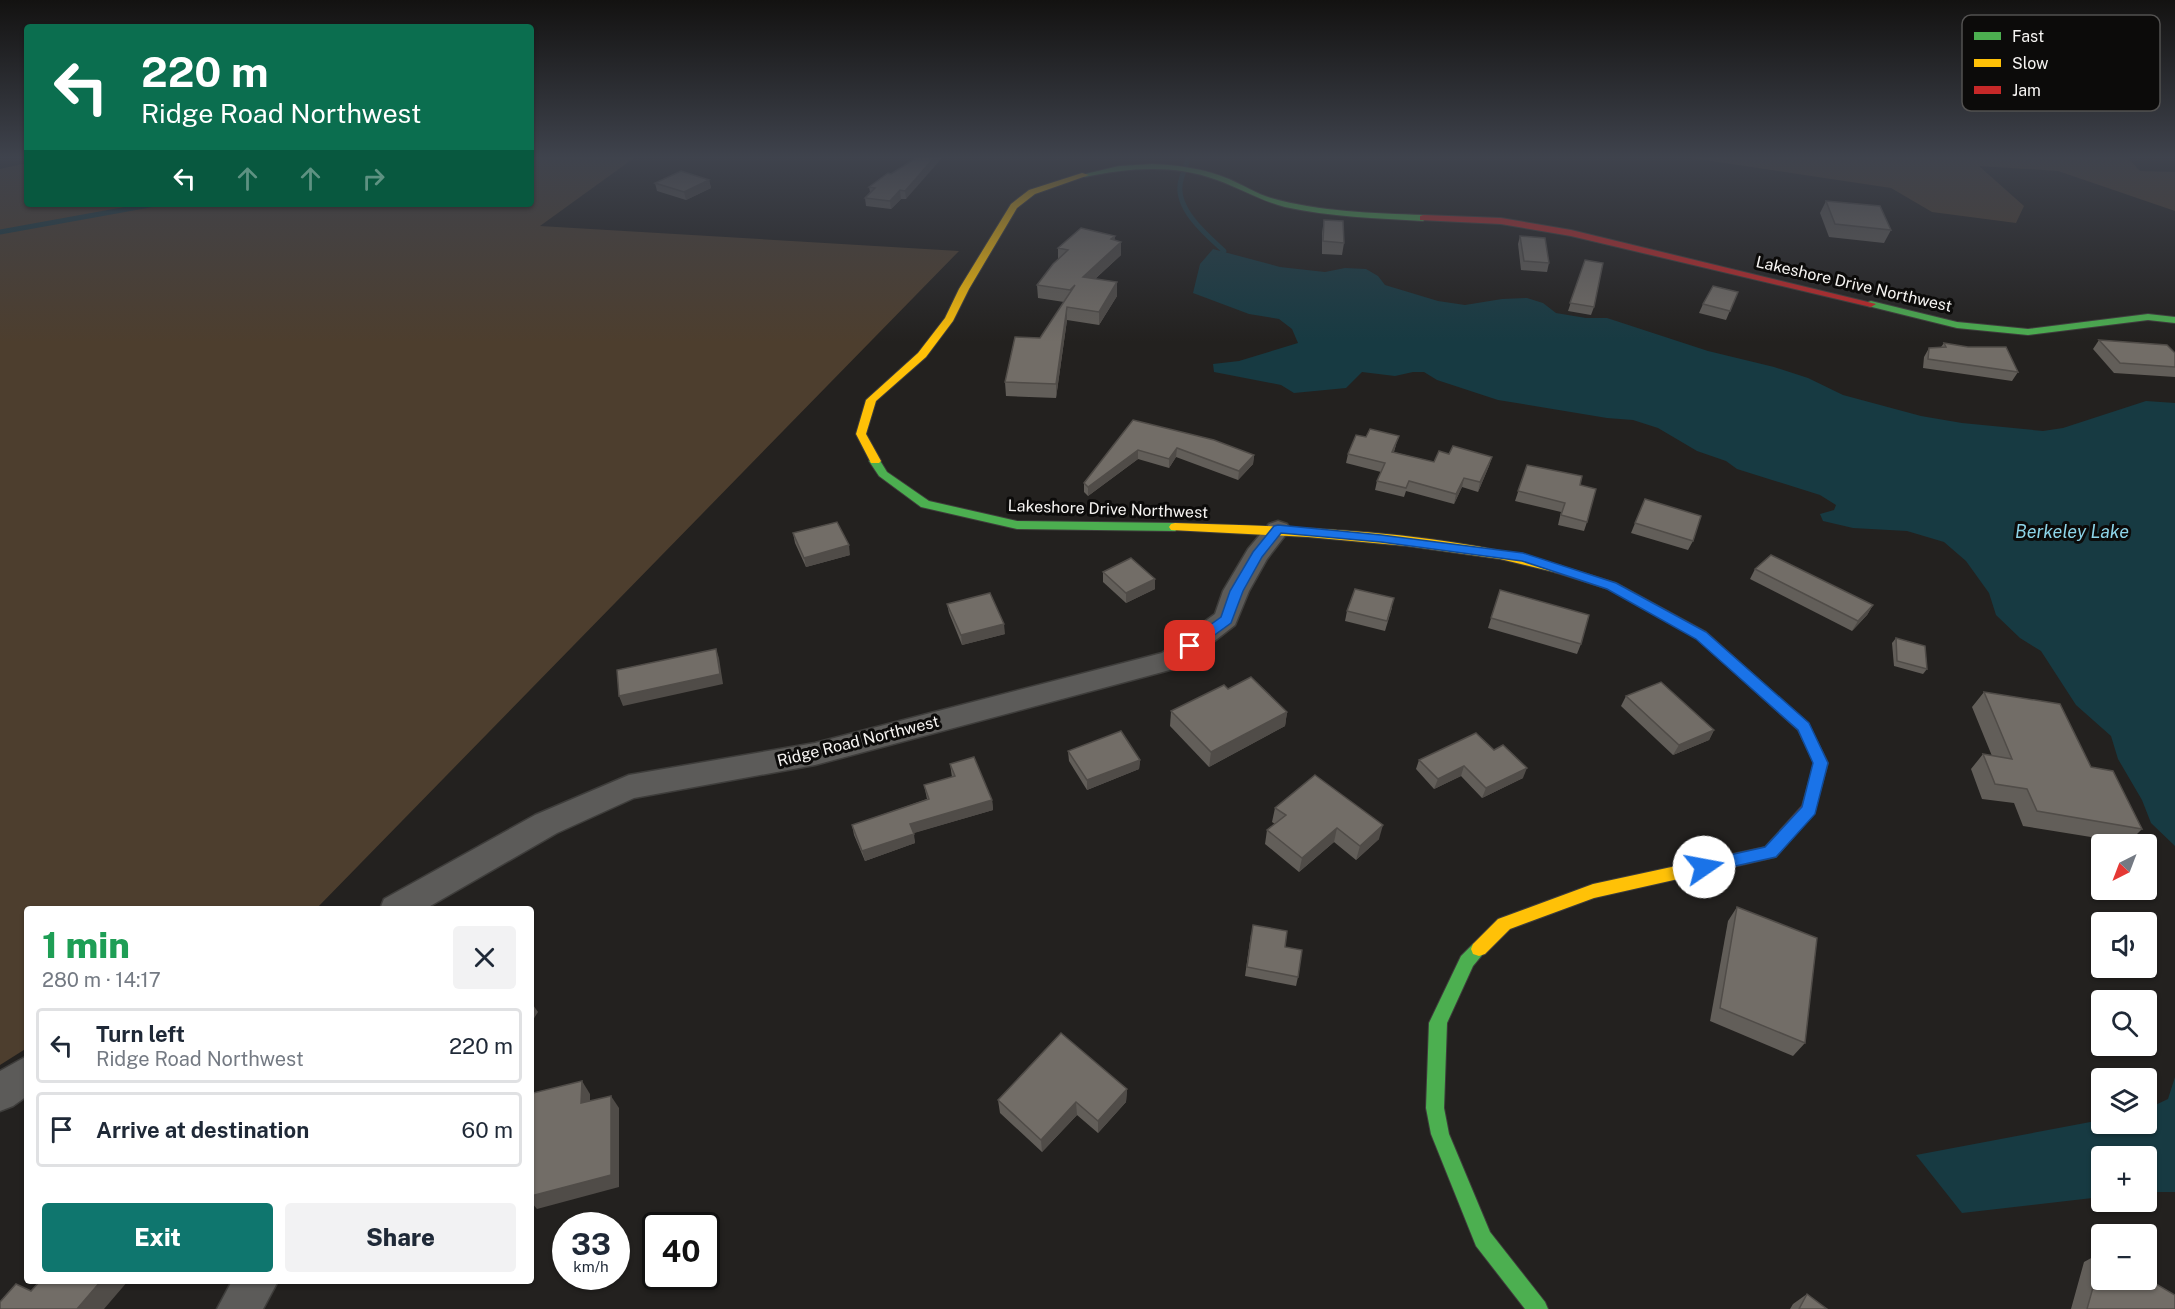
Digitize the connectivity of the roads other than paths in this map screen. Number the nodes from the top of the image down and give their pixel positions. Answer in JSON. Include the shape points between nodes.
{"nodes":[{"id":1,"x":1006,"y":219,"type":"edge"},
{"id":2,"x":1458,"y":219,"type":"edge"},
{"id":3,"x":2175,"y":320,"type":"edge"},
{"id":4,"x":1278,"y":529,"type":"junction"},
{"id":5,"x":401,"y":906,"type":"edge"},
{"id":6,"x":24,"y":1076,"type":"edge"},
{"id":7,"x":0,"y":1093,"type":"edge"},
{"id":8,"x":255,"y":1284,"type":"edge"},
{"id":9,"x":238,"y":1309,"type":"edge"},
{"id":10,"x":1538,"y":1309,"type":"edge"}],
"edges":[{"from":1,"to":4,"type":"street","name":"Lakeshore Drive Northwest","via":[[950,319],[922,355],[871,400],[861,434],[883,474],[925,504],[1017,525]]},
{"from":2,"to":3,"type":"street","name":"Lakeshore Drive Northwest","via":[[1501,221],[1562,232],[1957,326],[2028,332],[2148,317]]},
{"from":4,"to":5,"type":"street","name":"Ridge Road Northwest","via":[[1236,591],[1226,620],[1171,660],[815,754],[629,788],[546,824]]},
{"from":4,"to":10,"type":"street","name":"Lakeshore Drive Northwest","via":[[1381,538],[1523,558],[1612,586],[1701,635],[1803,727],[1821,763],[1809,809],[1770,852],[1593,891],[1504,924],[1467,960],[1438,1023],[1435,1108],[1440,1134],[1483,1239]]},
{"from":6,"to":7,"type":"street"},
{"from":8,"to":9,"type":"street"}]}
